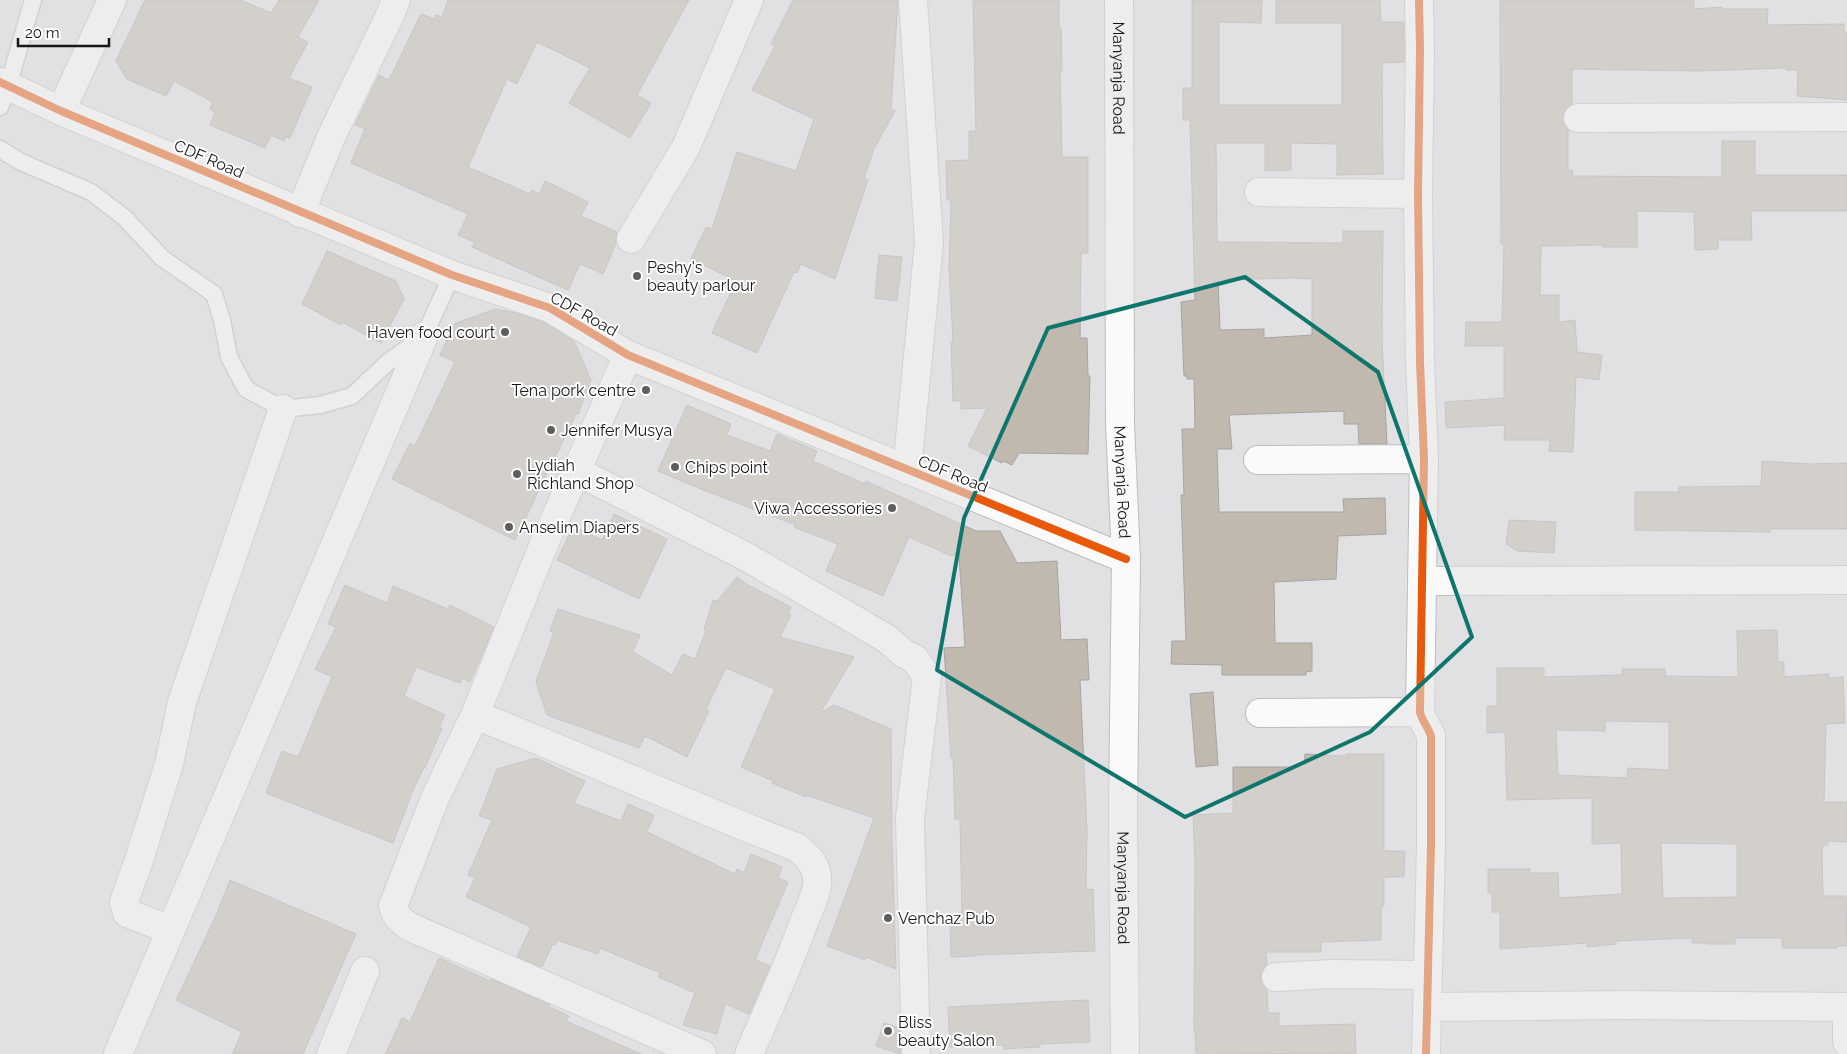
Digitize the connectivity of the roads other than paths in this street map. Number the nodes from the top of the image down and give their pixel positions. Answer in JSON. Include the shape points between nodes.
{"nodes":[{"id":1,"x":34,"y":0,"type":"edge"},
{"id":2,"x":112,"y":0,"type":"edge"},
{"id":3,"x":396,"y":0,"type":"edge"},
{"id":4,"x":749,"y":0,"type":"edge"},
{"id":5,"x":913,"y":0,"type":"edge"},
{"id":6,"x":1119,"y":0,"type":"edge"},
{"id":7,"x":1419,"y":0,"type":"edge"},
{"id":8,"x":3,"y":92,"type":"edge"},
{"id":9,"x":61,"y":111,"type":"junction"},
{"id":10,"x":1847,"y":117,"type":"edge"},
{"id":11,"x":1578,"y":118,"type":"dead end"},
{"id":12,"x":0,"y":149,"type":"edge"},
{"id":13,"x":1259,"y":192,"type":"dead end"},
{"id":14,"x":1418,"y":194,"type":"junction"},
{"id":15,"x":300,"y":213,"type":"junction"},
{"id":16,"x":631,"y":239,"type":"dead end"},
{"id":17,"x":452,"y":275,"type":"junction"},
{"id":18,"x":424,"y":336,"type":"junction"},
{"id":19,"x":628,"y":355,"type":"junction"},
{"id":20,"x":283,"y":409,"type":"junction"},
{"id":21,"x":1424,"y":459,"type":"junction"},
{"id":22,"x":1258,"y":460,"type":"dead end"},
{"id":23,"x":907,"y":470,"type":"junction"},
{"id":24,"x":576,"y":471,"type":"junction"},
{"id":25,"x":1126,"y":559,"type":"junction"},
{"id":26,"x":1847,"y":580,"type":"edge"},
{"id":27,"x":1422,"y":581,"type":"junction"},
{"id":28,"x":1420,"y":712,"type":"junction"},
{"id":29,"x":1260,"y":713,"type":"dead end"},
{"id":30,"x":475,"y":715,"type":"junction"},
{"id":31,"x":171,"y":930,"type":"junction"},
{"id":32,"x":365,"y":971,"type":"dead end"},
{"id":33,"x":1428,"y":975,"type":"junction"},
{"id":34,"x":1276,"y":977,"type":"dead end"},
{"id":35,"x":1428,"y":1007,"type":"junction"},
{"id":36,"x":1847,"y":1042,"type":"edge"},
{"id":37,"x":118,"y":1054,"type":"edge"},
{"id":38,"x":331,"y":1054,"type":"edge"},
{"id":39,"x":702,"y":1054,"type":"edge"},
{"id":40,"x":750,"y":1054,"type":"edge"},
{"id":41,"x":916,"y":1054,"type":"edge"},
{"id":42,"x":1125,"y":1054,"type":"edge"},
{"id":43,"x":1426,"y":1054,"type":"edge"}],
"edges":[{"from":1,"to":8,"type":"lane"},
{"from":2,"to":9,"type":"street"},
{"from":3,"to":15,"type":"street","via":[[332,135]]},
{"from":4,"to":16,"type":"street","via":[[686,147]]},
{"from":5,"to":23,"type":"street","via":[[929,242]]},
{"from":6,"to":25,"type":"street","name":"Manyanja Road","via":[[1120,424]]},
{"from":7,"to":14,"type":"street"},
{"from":8,"to":9,"type":"street","name":"CDF Road"},
{"from":9,"to":15,"type":"street","name":"CDF Road"},
{"from":10,"to":11,"type":"street"},
{"from":12,"to":20,"type":"lane","via":[[21,162],[91,192],[125,218],[162,258],[214,294],[229,357],[246,388]]},
{"from":13,"to":14,"type":"street"},
{"from":14,"to":21,"type":"street"},
{"from":15,"to":17,"type":"street","name":"CDF Road"},
{"from":17,"to":18,"type":"lane"},
{"from":17,"to":19,"type":"street","name":"CDF Road","via":[[550,308]]},
{"from":18,"to":20,"type":"lane","via":[[387,363],[352,396],[320,406]]},
{"from":18,"to":31,"type":"street"},
{"from":19,"to":23,"type":"street","name":"CDF Road"},
{"from":19,"to":24,"type":"street"},
{"from":20,"to":31,"type":"street","via":[[182,702],[169,764],[124,902],[127,913]]},
{"from":21,"to":22,"type":"street"},
{"from":21,"to":27,"type":"street"},
{"from":23,"to":25,"type":"street","name":"CDF Road"},
{"from":24,"to":30,"type":"street"},
{"from":24,"to":41,"type":"street","via":[[743,555],[887,639],[915,659],[927,677],[910,818]]},
{"from":25,"to":42,"type":"street","name":"Manyanja Road"},
{"from":26,"to":27,"type":"street"},
{"from":27,"to":28,"type":"street"},
{"from":28,"to":29,"type":"street"},
{"from":28,"to":33,"type":"street","via":[[1432,736]]},
{"from":30,"to":39,"type":"street","via":[[435,798],[394,906],[395,914],[410,927]]},
{"from":30,"to":40,"type":"street","via":[[805,853],[816,872],[817,886]]},
{"from":31,"to":37,"type":"street"},
{"from":32,"to":38,"type":"street"},
{"from":33,"to":34,"type":"street"},
{"from":33,"to":35,"type":"street"},
{"from":35,"to":36,"type":"street","via":[[1847,1007]]},
{"from":35,"to":43,"type":"street"}]}
